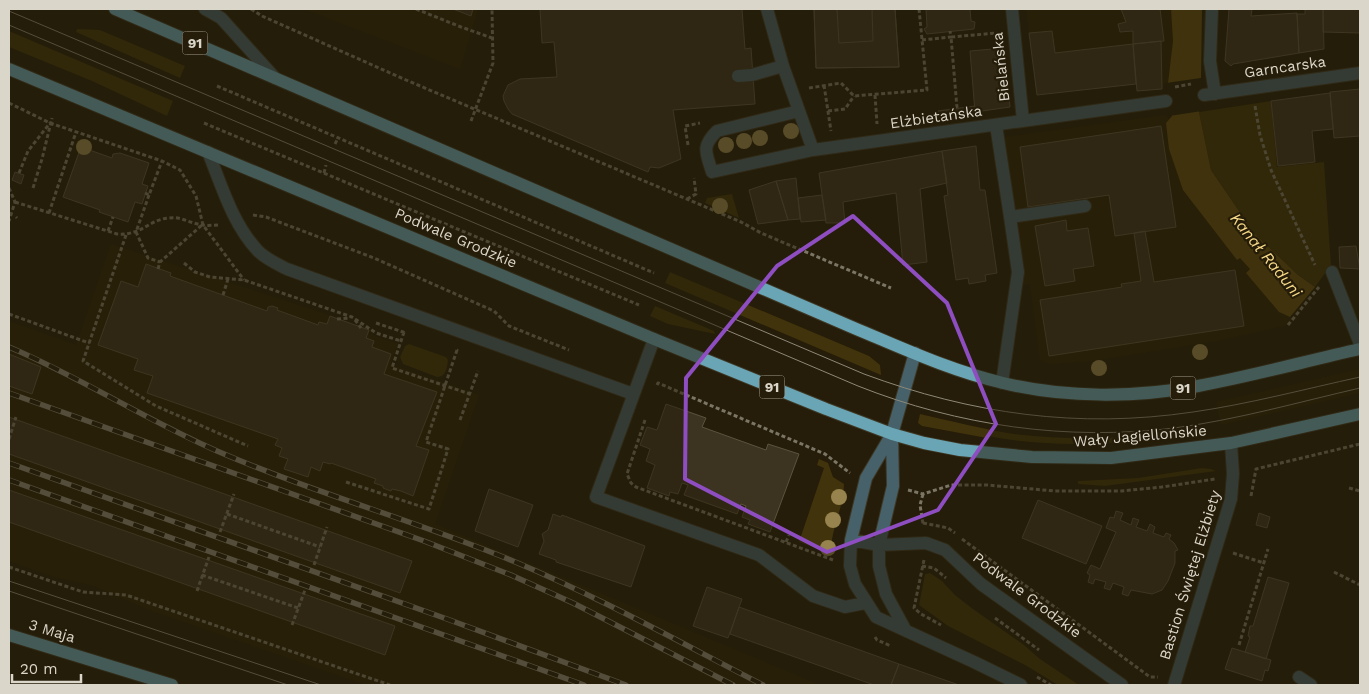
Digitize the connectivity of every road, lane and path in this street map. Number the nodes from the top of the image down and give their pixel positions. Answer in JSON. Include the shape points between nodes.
{"nodes":[{"id":1,"x":115,"y":9,"type":"edge"},
{"id":2,"x":205,"y":9,"type":"edge"},
{"id":3,"x":251,"y":9,"type":"edge"},
{"id":4,"x":416,"y":9,"type":"edge"},
{"id":5,"x":492,"y":9,"type":"edge"},
{"id":6,"x":767,"y":9,"type":"edge"},
{"id":7,"x":918,"y":9,"type":"edge"},
{"id":8,"x":1012,"y":9,"type":"edge"},
{"id":9,"x":1212,"y":9,"type":"edge"},
{"id":10,"x":950,"y":31,"type":"dead end"},
{"id":11,"x":1006,"y":32,"type":"dead end"},
{"id":12,"x":951,"y":37,"type":"junction"},
{"id":13,"x":492,"y":38,"type":"junction"},
{"id":14,"x":922,"y":40,"type":"junction"},
{"id":15,"x":783,"y":66,"type":"junction"},
{"id":16,"x":9,"y":69,"type":"edge"},
{"id":17,"x":1360,"y":73,"type":"edge"},
{"id":18,"x":738,"y":76,"type":"dead end"},
{"id":19,"x":275,"y":78,"type":"junction"},
{"id":20,"x":1192,"y":84,"type":"dead end"},
{"id":21,"x":824,"y":85,"type":"junction"},
{"id":22,"x":217,"y":86,"type":"dead end"},
{"id":23,"x":1174,"y":87,"type":"dead end"},
{"id":24,"x":792,"y":92,"type":"junction"},
{"id":25,"x":875,"y":95,"type":"junction"},
{"id":26,"x":854,"y":96,"type":"junction"},
{"id":27,"x":1254,"y":100,"type":"dead end"},
{"id":28,"x":1166,"y":101,"type":"dead end"},
{"id":29,"x":9,"y":104,"type":"edge"},
{"id":30,"x":957,"y":108,"type":"dead end"},
{"id":31,"x":476,"y":109,"type":"junction"},
{"id":32,"x":799,"y":111,"type":"junction"},
{"id":33,"x":828,"y":111,"type":"junction"},
{"id":34,"x":52,"y":118,"type":"dead end"},
{"id":35,"x":471,"y":121,"type":"dead end"},
{"id":36,"x":1023,"y":121,"type":"junction"},
{"id":37,"x":50,"y":123,"type":"junction"},
{"id":38,"x":204,"y":123,"type":"dead end"},
{"id":39,"x":996,"y":125,"type":"junction"},
{"id":40,"x":878,"y":128,"type":"dead end"},
{"id":41,"x":76,"y":132,"type":"junction"},
{"id":42,"x":831,"y":134,"type":"dead end"},
{"id":43,"x":338,"y":138,"type":"junction"},
{"id":44,"x":335,"y":144,"type":"dead end"},
{"id":45,"x":812,"y":150,"type":"junction"},
{"id":46,"x":208,"y":152,"type":"junction"},
{"id":47,"x":162,"y":162,"type":"junction"},
{"id":48,"x":326,"y":166,"type":"dead end"},
{"id":49,"x":20,"y":173,"type":"dead end"},
{"id":50,"x":324,"y":173,"type":"junction"},
{"id":51,"x":9,"y":188,"type":"edge"},
{"id":52,"x":33,"y":188,"type":"dead end"},
{"id":53,"x":696,"y":194,"type":"dead end"},
{"id":54,"x":686,"y":199,"type":"junction"},
{"id":55,"x":15,"y":202,"type":"junction"},
{"id":56,"x":1085,"y":206,"type":"dead end"},
{"id":57,"x":49,"y":213,"type":"junction"},
{"id":58,"x":249,"y":215,"type":"dead end"},
{"id":59,"x":113,"y":217,"type":"dead end"},
{"id":60,"x":1010,"y":217,"type":"junction"},
{"id":61,"x":9,"y":221,"type":"edge"},
{"id":62,"x":226,"y":224,"type":"dead end"},
{"id":63,"x":203,"y":225,"type":"junction"},
{"id":64,"x":108,"y":231,"type":"junction"},
{"id":65,"x":136,"y":232,"type":"junction"},
{"id":66,"x":126,"y":235,"type":"junction"},
{"id":67,"x":160,"y":262,"type":"junction"},
{"id":68,"x":184,"y":263,"type":"dead end"},
{"id":69,"x":158,"y":269,"type":"dead end"},
{"id":70,"x":654,"y":273,"type":"dead end"},
{"id":71,"x":1328,"y":277,"type":"junction"},
{"id":72,"x":228,"y":279,"type":"junction"},
{"id":73,"x":244,"y":280,"type":"junction"},
{"id":74,"x":891,"y":288,"type":"dead end"},
{"id":75,"x":223,"y":295,"type":"dead end"},
{"id":76,"x":640,"y":305,"type":"dead end"},
{"id":77,"x":9,"y":314,"type":"edge"},
{"id":78,"x":352,"y":318,"type":"junction"},
{"id":79,"x":337,"y":319,"type":"dead end"},
{"id":80,"x":376,"y":323,"type":"dead end"},
{"id":81,"x":1288,"y":325,"type":"dead end"},
{"id":82,"x":361,"y":328,"type":"dead end"},
{"id":83,"x":404,"y":333,"type":"junction"},
{"id":84,"x":413,"y":336,"type":"dead end"},
{"id":85,"x":654,"y":339,"type":"junction"},
{"id":86,"x":401,"y":341,"type":"junction"},
{"id":87,"x":89,"y":343,"type":"junction"},
{"id":88,"x":1360,"y":344,"type":"edge"},
{"id":89,"x":448,"y":347,"type":"dead end"},
{"id":90,"x":1360,"y":349,"type":"edge"},
{"id":91,"x":578,"y":353,"type":"dead end"},
{"id":92,"x":915,"y":353,"type":"junction"},
{"id":93,"x":478,"y":371,"type":"dead end"},
{"id":94,"x":1002,"y":383,"type":"junction"},
{"id":95,"x":445,"y":386,"type":"junction"},
{"id":96,"x":655,"y":392,"type":"dead end"},
{"id":97,"x":470,"y":394,"type":"junction"},
{"id":98,"x":633,"y":394,"type":"junction"},
{"id":99,"x":1360,"y":414,"type":"edge"},
{"id":100,"x":16,"y":417,"type":"dead end"},
{"id":101,"x":646,"y":419,"type":"dead end"},
{"id":102,"x":460,"y":420,"type":"dead end"},
{"id":103,"x":892,"y":434,"type":"junction"},
{"id":104,"x":9,"y":437,"type":"edge"},
{"id":105,"x":1231,"y":443,"type":"junction"},
{"id":106,"x":1360,"y":444,"type":"edge"},
{"id":107,"x":248,"y":446,"type":"dead end"},
{"id":108,"x":1256,"y":469,"type":"dead end"},
{"id":109,"x":851,"y":474,"type":"dead end"},
{"id":110,"x":346,"y":482,"type":"dead end"},
{"id":111,"x":1215,"y":486,"type":"dead end"},
{"id":112,"x":1348,"y":488,"type":"dead end"},
{"id":113,"x":904,"y":489,"type":"dead end"},
{"id":114,"x":1360,"y":491,"type":"edge"},
{"id":115,"x":234,"y":494,"type":"dead end"},
{"id":116,"x":923,"y":494,"type":"junction"},
{"id":117,"x":227,"y":514,"type":"junction"},
{"id":118,"x":923,"y":522,"type":"junction"},
{"id":119,"x":327,"y":527,"type":"dead end"},
{"id":120,"x":220,"y":532,"type":"dead end"},
{"id":121,"x":789,"y":535,"type":"dead end"},
{"id":122,"x":850,"y":540,"type":"junction"},
{"id":123,"x":786,"y":542,"type":"junction"},
{"id":124,"x":926,"y":543,"type":"junction"},
{"id":125,"x":879,"y":545,"type":"junction"},
{"id":126,"x":320,"y":547,"type":"junction"},
{"id":127,"x":1268,"y":549,"type":"dead end"},
{"id":128,"x":1233,"y":553,"type":"dead end"},
{"id":129,"x":209,"y":557,"type":"dead end"},
{"id":130,"x":838,"y":562,"type":"dead end"},
{"id":131,"x":1264,"y":563,"type":"junction"},
{"id":132,"x":314,"y":565,"type":"dead end"},
{"id":133,"x":9,"y":568,"type":"edge"},
{"id":134,"x":1334,"y":572,"type":"dead end"},
{"id":135,"x":202,"y":575,"type":"junction"},
{"id":136,"x":1360,"y":585,"type":"edge"},
{"id":137,"x":304,"y":590,"type":"dead end"},
{"id":138,"x":197,"y":591,"type":"dead end"},
{"id":139,"x":865,"y":603,"type":"junction"},
{"id":140,"x":298,"y":608,"type":"junction"},
{"id":141,"x":292,"y":625,"type":"dead end"},
{"id":142,"x":945,"y":628,"type":"dead end"},
{"id":143,"x":906,"y":631,"type":"junction"},
{"id":144,"x":9,"y":634,"type":"edge"},
{"id":145,"x":1239,"y":645,"type":"dead end"},
{"id":146,"x":1029,"y":673,"type":"dead end"},
{"id":147,"x":1162,"y":673,"type":"dead end"},
{"id":148,"x":1299,"y":677,"type":"dead end"},
{"id":149,"x":172,"y":685,"type":"edge"},
{"id":150,"x":390,"y":685,"type":"edge"},
{"id":151,"x":1021,"y":685,"type":"edge"},
{"id":152,"x":1051,"y":685,"type":"edge"},
{"id":153,"x":1122,"y":685,"type":"edge"},
{"id":154,"x":1174,"y":685,"type":"edge"},
{"id":155,"x":1311,"y":685,"type":"edge"}],
"edges":[{"from":1,"to":19,"type":"main road","number":"91"},
{"from":2,"to":19,"type":"street","via":[[220,18]]},
{"from":3,"to":31,"type":"path"},
{"from":4,"to":13,"type":"path"},
{"from":5,"to":13,"type":"path"},
{"from":6,"to":15,"type":"street"},
{"from":7,"to":14,"type":"path"},
{"from":8,"to":36,"type":"street","name":"Bielańska"},
{"from":9,"to":17,"type":"street","name":"Garncarska","via":[[1210,94]]},
{"from":10,"to":12,"type":"path"},
{"from":11,"to":12,"type":"path"},
{"from":12,"to":14,"type":"path"},
{"from":12,"to":30,"type":"path"},
{"from":13,"to":31,"type":"path","via":[[493,63]]},
{"from":14,"to":25,"type":"path","via":[[927,90]]},
{"from":15,"to":18,"type":"street"},
{"from":15,"to":24,"type":"street"},
{"from":16,"to":46,"type":"main road","name":"Podwale Grodzkie","number":"91"},
{"from":19,"to":92,"type":"main road","number":"91"},
{"from":20,"to":23,"type":"path"},
{"from":21,"to":24,"type":"path"},
{"from":21,"to":26,"type":"path","via":[[841,83]]},
{"from":21,"to":33,"type":"path"},
{"from":22,"to":43,"type":"path"},
{"from":24,"to":32,"type":"street"},
{"from":25,"to":26,"type":"path"},
{"from":25,"to":40,"type":"path"},
{"from":26,"to":33,"type":"path","via":[[845,109]]},
{"from":27,"to":71,"type":"path","via":[[1271,170]]},
{"from":28,"to":36,"type":"street","name":"Elżbietańska"},
{"from":29,"to":37,"type":"path"},
{"from":31,"to":35,"type":"path"},
{"from":31,"to":54,"type":"path"},
{"from":32,"to":45,"type":"street"},
{"from":32,"to":45,"type":"street","name":"Elżbietańska","via":[[717,131],[708,139],[705,151],[712,172]]},
{"from":33,"to":42,"type":"path"},
{"from":34,"to":37,"type":"path"},
{"from":36,"to":39,"type":"street","name":"Elżbietańska"},
{"from":37,"to":41,"type":"path"},
{"from":37,"to":49,"type":"path","via":[[28,150]]},
{"from":37,"to":52,"type":"path"},
{"from":38,"to":50,"type":"path"},
{"from":39,"to":45,"type":"street","name":"Elżbietańska"},
{"from":39,"to":60,"type":"street"},
{"from":41,"to":47,"type":"path"},
{"from":41,"to":57,"type":"path"},
{"from":43,"to":44,"type":"path"},
{"from":43,"to":70,"type":"path"},
{"from":46,"to":85,"type":"main road","name":"Podwale Grodzkie","number":"91"},
{"from":46,"to":98,"type":"street","via":[[236,221],[259,252],[272,262]]},
{"from":47,"to":63,"type":"path","via":[[180,170],[196,196]]},
{"from":47,"to":65,"type":"path","via":[[147,194]]},
{"from":48,"to":50,"type":"path"},
{"from":50,"to":76,"type":"path"},
{"from":51,"to":55,"type":"path"},
{"from":53,"to":54,"type":"path"},
{"from":54,"to":74,"type":"path"},
{"from":55,"to":57,"type":"path"},
{"from":55,"to":61,"type":"path"},
{"from":56,"to":60,"type":"street"},
{"from":57,"to":64,"type":"path"},
{"from":58,"to":91,"type":"path","via":[[266,216],[374,258],[494,311],[509,326]]},
{"from":59,"to":64,"type":"path"},
{"from":60,"to":94,"type":"street","via":[[1018,272]]},
{"from":62,"to":63,"type":"path"},
{"from":63,"to":65,"type":"path","via":[[168,218]]},
{"from":63,"to":67,"type":"path"},
{"from":63,"to":73,"type":"path"},
{"from":64,"to":66,"type":"path"},
{"from":65,"to":66,"type":"path"},
{"from":65,"to":67,"type":"path","via":[[148,258]]},
{"from":66,"to":87,"type":"path"},
{"from":67,"to":69,"type":"path"},
{"from":68,"to":72,"type":"path","via":[[195,272]]},
{"from":71,"to":81,"type":"path"},
{"from":71,"to":88,"type":"street"},
{"from":72,"to":73,"type":"path"},
{"from":72,"to":75,"type":"path"},
{"from":73,"to":78,"type":"path"},
{"from":77,"to":87,"type":"path"},
{"from":78,"to":79,"type":"path"},
{"from":78,"to":82,"type":"path"},
{"from":78,"to":86,"type":"path","via":[[376,333]]},
{"from":80,"to":83,"type":"path"},
{"from":83,"to":84,"type":"path"},
{"from":83,"to":86,"type":"path"},
{"from":85,"to":98,"type":"street"},
{"from":85,"to":103,"type":"main road","name":"Podwale Grodzkie","number":"91"},
{"from":86,"to":95,"type":"path","via":[[392,368]]},
{"from":87,"to":107,"type":"path","via":[[83,361],[156,406]]},
{"from":89,"to":95,"type":"path","via":[[457,350]]},
{"from":90,"to":94,"type":"main road","number":"91","via":[[1197,386],[1146,392],[1078,393]]},
{"from":92,"to":94,"type":"main road","number":"91","via":[[968,374]]},
{"from":92,"to":103,"type":"street"},
{"from":93,"to":97,"type":"path"},
{"from":95,"to":97,"type":"path"},
{"from":95,"to":110,"type":"path","via":[[426,442],[448,449],[429,509]]},
{"from":96,"to":109,"type":"path","via":[[658,383],[825,454]]},
{"from":97,"to":102,"type":"path"},
{"from":98,"to":139,"type":"street","via":[[596,497],[759,555],[813,596],[845,607]]},
{"from":99,"to":105,"type":"main road","name":"Wały Jagiellońskie","number":"91"},
{"from":100,"to":104,"type":"path"},
{"from":101,"to":123,"type":"path","via":[[627,474],[630,483]]},
{"from":103,"to":105,"type":"main road","name":"Wały Jagiellońskie","number":"91","via":[[960,450],[1069,458],[1111,458]]},
{"from":103,"to":122,"type":"street","via":[[866,478]]},
{"from":103,"to":125,"type":"street","via":[[893,486]]},
{"from":105,"to":154,"type":"street","name":"Bastion Świętej Elżbiety","via":[[1232,499]]},
{"from":106,"to":108,"type":"path"},
{"from":111,"to":116,"type":"path","via":[[1215,479],[1121,491],[1056,491],[987,485],[951,486]]},
{"from":112,"to":114,"type":"path"},
{"from":113,"to":116,"type":"path"},
{"from":115,"to":117,"type":"path"},
{"from":116,"to":118,"type":"path","via":[[920,505]]},
{"from":117,"to":120,"type":"path"},
{"from":117,"to":126,"type":"path"},
{"from":118,"to":124,"type":"path"},
{"from":118,"to":147,"type":"path","via":[[948,528],[1150,677],[1158,677]]},
{"from":119,"to":126,"type":"path"},
{"from":121,"to":123,"type":"path"},
{"from":122,"to":125,"type":"street","name":"Podwale Grodzkie"},
{"from":122,"to":139,"type":"street","via":[[854,584]]},
{"from":123,"to":130,"type":"path"},
{"from":124,"to":125,"type":"street","name":"Podwale Grodzkie"},
{"from":124,"to":142,"type":"path","via":[[914,608]]},
{"from":124,"to":153,"type":"street","name":"Podwale Grodzkie","via":[[945,550],[981,584]]},
{"from":125,"to":143,"type":"street","via":[[879,566],[886,594]]},
{"from":126,"to":132,"type":"path"},
{"from":127,"to":131,"type":"path"},
{"from":128,"to":131,"type":"path"},
{"from":129,"to":135,"type":"path"},
{"from":131,"to":145,"type":"path"},
{"from":133,"to":150,"type":"path","via":[[82,592],[126,595]]},
{"from":134,"to":136,"type":"path"},
{"from":135,"to":138,"type":"path"},
{"from":135,"to":140,"type":"path"},
{"from":137,"to":140,"type":"path"},
{"from":139,"to":143,"type":"street","via":[[876,618]]},
{"from":140,"to":141,"type":"path"},
{"from":143,"to":151,"type":"street"},
{"from":144,"to":149,"type":"main road","name":"3 Maja"},
{"from":146,"to":152,"type":"path"},
{"from":148,"to":155,"type":"street"}]}
